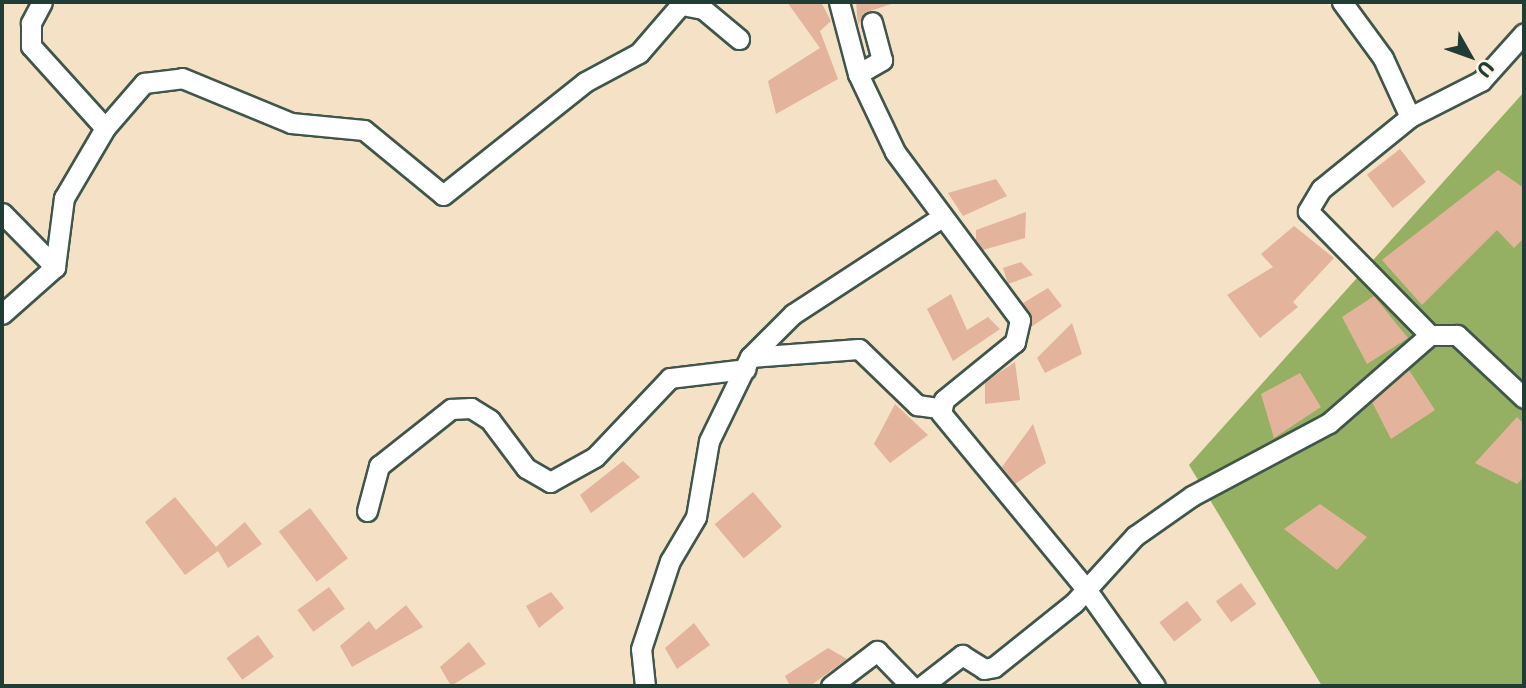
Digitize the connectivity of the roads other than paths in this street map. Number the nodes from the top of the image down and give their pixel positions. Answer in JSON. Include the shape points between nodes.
{"nodes":[{"id":1,"x":42,"y":2,"type":"edge"},
{"id":2,"x":839,"y":2,"type":"edge"},
{"id":3,"x":1342,"y":2,"type":"edge"},
{"id":4,"x":683,"y":3,"type":"edge"},
{"id":5,"x":872,"y":22,"type":"dead end"},
{"id":6,"x":1524,"y":33,"type":"edge"},
{"id":7,"x":738,"y":38,"type":"dead end"},
{"id":8,"x":858,"y":74,"type":"junction"},
{"id":9,"x":1410,"y":117,"type":"junction"},
{"id":10,"x":104,"y":128,"type":"junction"},
{"id":11,"x":2,"y":213,"type":"edge"},
{"id":12,"x":940,"y":218,"type":"junction"},
{"id":13,"x":55,"y":267,"type":"junction"},
{"id":14,"x":2,"y":314,"type":"edge"},
{"id":15,"x":1430,"y":335,"type":"junction"},
{"id":16,"x":748,"y":363,"type":"junction"},
{"id":17,"x":1524,"y":398,"type":"edge"},
{"id":18,"x":939,"y":408,"type":"junction"},
{"id":19,"x":368,"y":510,"type":"dead end"},
{"id":20,"x":1086,"y":589,"type":"junction"},
{"id":21,"x":645,"y":686,"type":"edge"},
{"id":22,"x":831,"y":686,"type":"edge"},
{"id":23,"x":911,"y":686,"type":"edge"},
{"id":24,"x":922,"y":686,"type":"edge"},
{"id":25,"x":1155,"y":686,"type":"edge"}],
"edges":[{"from":1,"to":10,"type":"street","via":[[31,23],[31,47]]},
{"from":2,"to":8,"type":"street"},
{"from":3,"to":9,"type":"street","via":[[1383,58]]},
{"from":4,"to":7,"type":"street","via":[[703,9]]},
{"from":4,"to":10,"type":"street","via":[[639,53],[585,82],[443,195],[364,130],[291,123],[182,78],[144,83]]},
{"from":5,"to":8,"type":"street","via":[[882,60]]},
{"from":6,"to":9,"type":"street","via":[[1481,81]]},
{"from":8,"to":12,"type":"street","via":[[895,152]]},
{"from":9,"to":15,"type":"street","via":[[1321,189],[1308,211]]},
{"from":10,"to":13,"type":"street","via":[[64,198]]},
{"from":11,"to":13,"type":"street"},
{"from":12,"to":16,"type":"street","via":[[793,314]]},
{"from":12,"to":18,"type":"street","via":[[1022,327],[1014,342]]},
{"from":13,"to":14,"type":"street"},
{"from":15,"to":17,"type":"street","via":[[1457,335]]},
{"from":15,"to":20,"type":"street","via":[[1329,424],[1192,496],[1143,530]]},
{"from":16,"to":18,"type":"street","via":[[859,349],[917,405]]},
{"from":16,"to":19,"type":"street","via":[[670,378],[595,457],[550,482],[526,468],[491,420],[471,408],[451,409],[379,466]]},
{"from":16,"to":21,"type":"street","via":[[709,441],[696,517],[670,561],[641,649]]},
{"from":18,"to":20,"type":"street"},
{"from":20,"to":24,"type":"street","via":[[994,667],[984,669],[962,655]]},
{"from":20,"to":25,"type":"street"},
{"from":22,"to":23,"type":"street","via":[[877,651]]}]}
